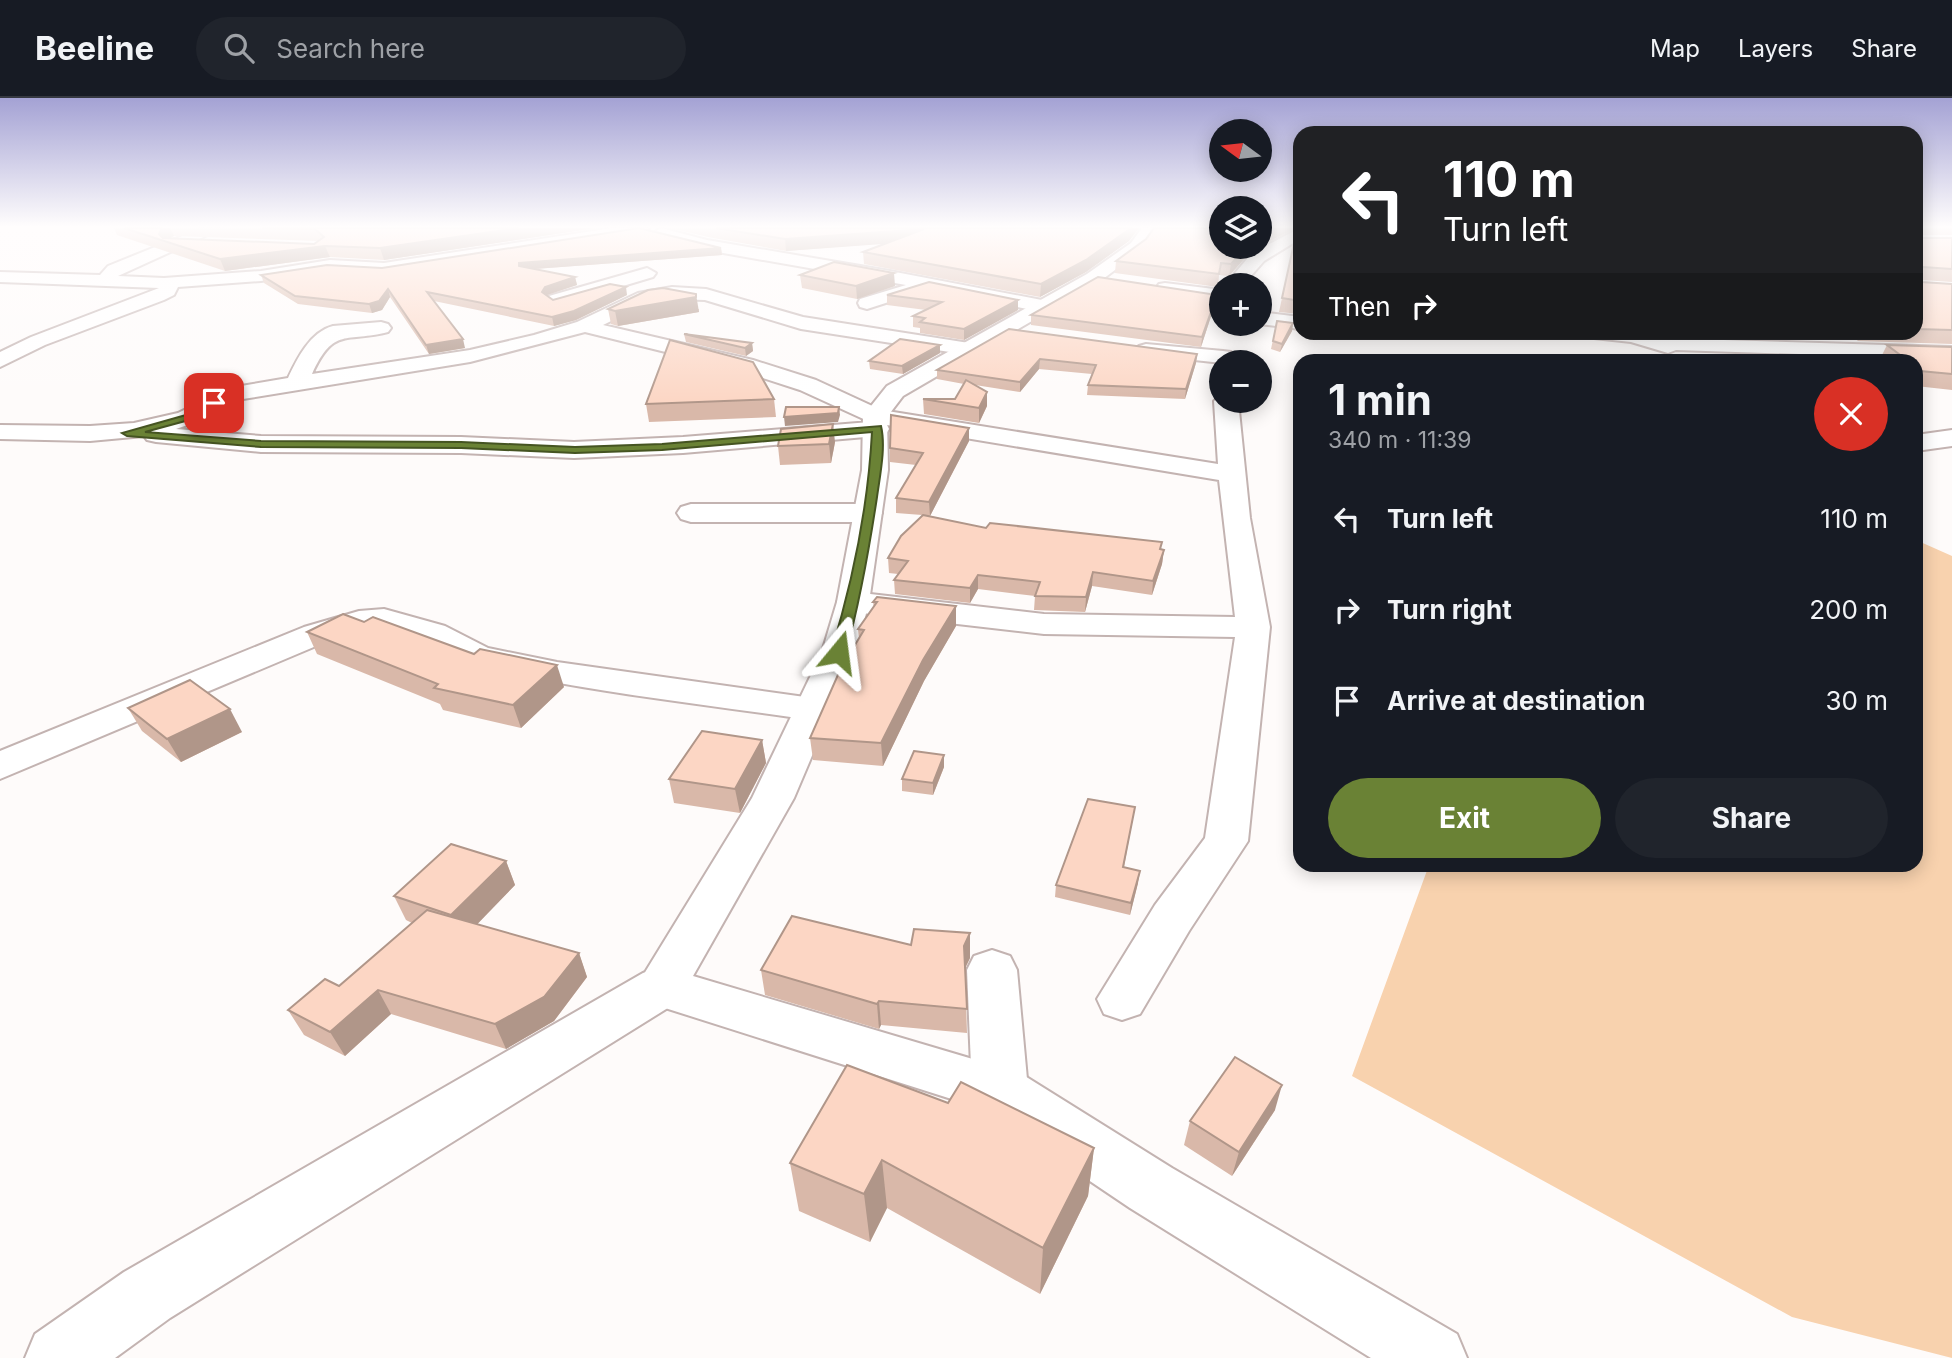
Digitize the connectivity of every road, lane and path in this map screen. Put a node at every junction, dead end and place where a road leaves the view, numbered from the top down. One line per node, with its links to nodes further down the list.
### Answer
1 (169, 287): 23 (street)
2 (599, 287): 10 (street)
3 (629, 287): 8 (street)
4 (916, 287): 11 (street)
5 (935, 287): 16 (street)
6 (1093, 287): 16 (street)
7 (1157, 287): 9 (street)
8 (658, 294): 14 (street); 16 (street)
9 (1209, 294)
10 (556, 299)
11 (867, 303)
12 (1272, 320): 13 (street)
13 (1293, 322)
14 (584, 326): 24 (street); 26 (street)
15 (381, 328): 24 (street)
16 (1012, 329): 26 (street)
17 (1651, 340): 22 (street)
18 (1664, 340): 21 (street)
19 (1122, 347): 20 (street)
20 (1209, 351)
21 (1952, 353)
22 (1676, 354)
23 (0, 361)
24 (297, 382): 28 (street)
25 (1227, 413): 31 (street)
26 (876, 422): 28 (street); 31 (street); 33 (street)
27 (0, 432): 28 (street)
28 (127, 433)
29 (1952, 438): 30 (street)
30 (1923, 442)
31 (1233, 474): 35 (street)
32 (691, 513): 33 (street)
33 (868, 513): 34 (street)
34 (853, 601): 35 (street); 36 (street)
35 (1253, 627): 40 (street)
36 (811, 709): 37 (street); 39 (street)
37 (0, 766)
38 (992, 970): 41 (street)
39 (661, 987): 41 (street); 42 (street)
40 (1122, 999)
41 (1000, 1090): 43 (street)
42 (60, 1358)
43 (1433, 1358)

